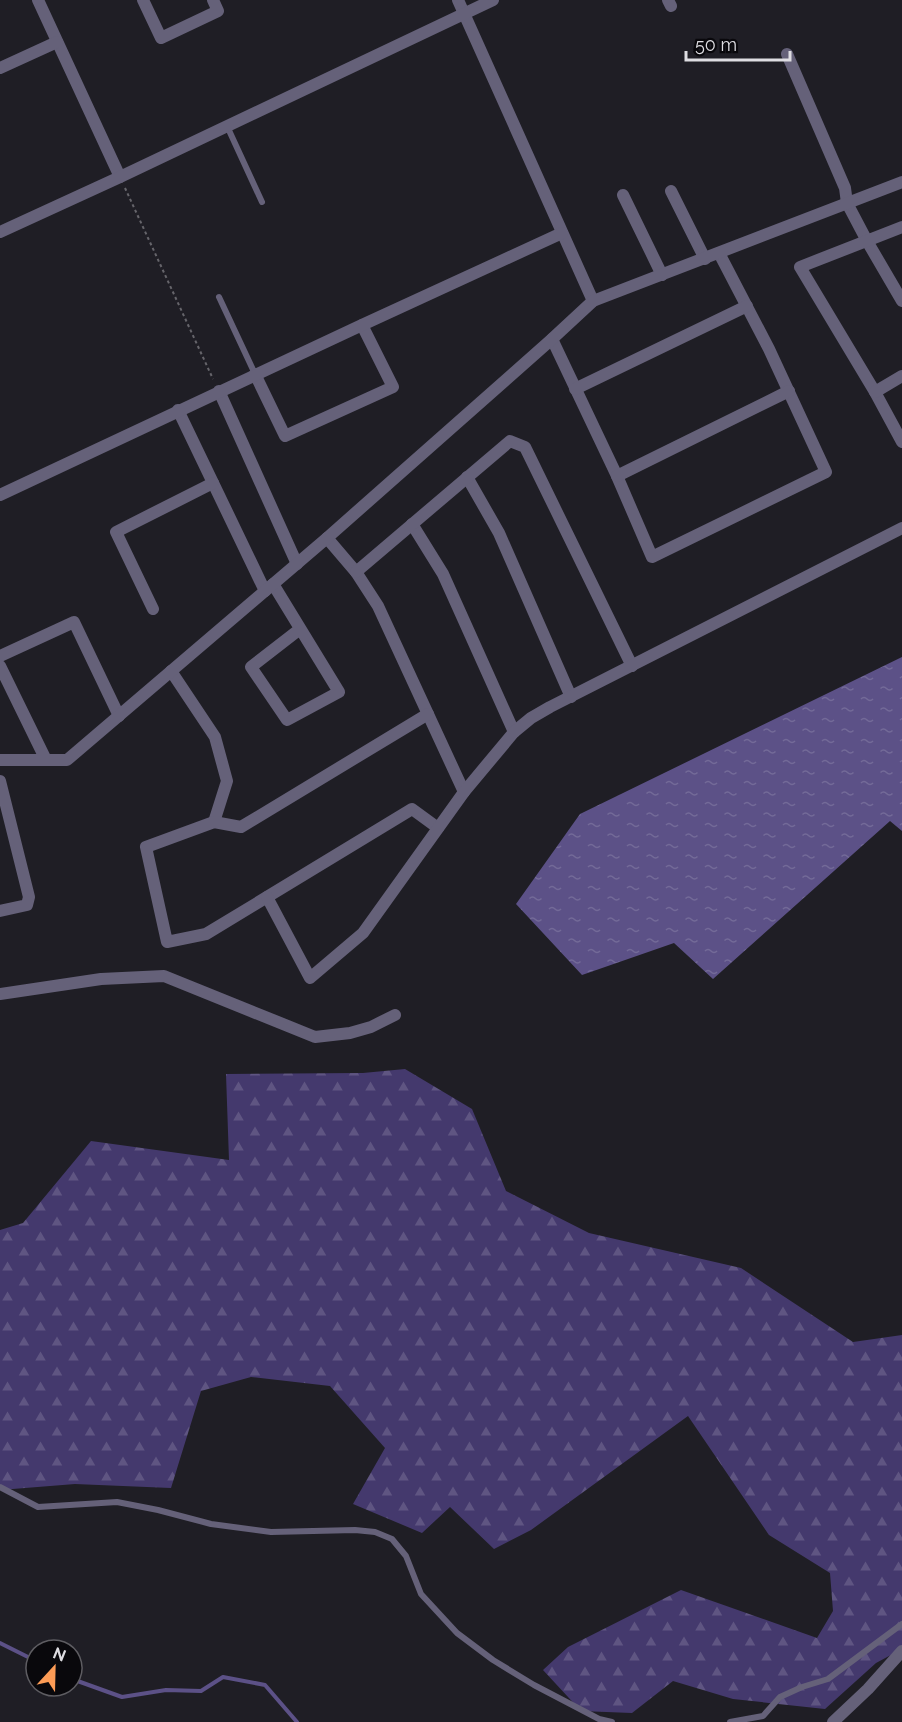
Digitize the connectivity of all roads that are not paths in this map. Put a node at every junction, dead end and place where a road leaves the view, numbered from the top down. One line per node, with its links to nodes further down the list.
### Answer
1 (38, 0): 7 (street)
2 (143, 0): 3 (street)
3 (213, 0)
4 (458, 0): 6 (street)
5 (493, 0): 6 (street)
6 (465, 14): 10 (street); 19 (street)
7 (57, 42): 9 (street); 11 (street)
8 (787, 54): 16 (street)
9 (0, 68)
10 (227, 126): 11 (street); 15 (lane)
11 (120, 177): 18 (street)
12 (902, 182): 16 (street)
13 (671, 191): 22 (street)
14 (623, 195): 23 (street)
15 (262, 202)
16 (847, 203): 20 (street); 21 (street)
17 (902, 227): 20 (street)
18 (0, 232)
19 (562, 234): 25 (street); 28 (street)
20 (867, 241): 26 (street); 35 (street)
21 (719, 254): 22 (street); 27 (street)
22 (705, 259): 23 (street)
23 (662, 275): 25 (street)
24 (219, 297): 30 (lane)
25 (593, 301): 29 (street)
26 (902, 301)
27 (747, 306): 32 (street); 34 (street)
28 (362, 325): 30 (street); 30 (street)
29 (552, 339): 32 (street); 44 (street)
30 (255, 374): 33 (street)
31 (902, 376): 35 (street)
32 (575, 389): 38 (street)
33 (219, 391): 36 (street); 45 (street)
34 (789, 391): 38 (street); 38 (street)
35 (875, 392): 37 (street)
36 (178, 411): 40 (street); 41 (street)
37 (902, 442)
38 (617, 476)
39 (467, 477): 42 (street); 52 (street); 54 (street)
40 (213, 483): 47 (street); 48 (street)
41 (0, 495)
42 (412, 524): 46 (street); 57 (street)
43 (902, 528): 52 (street)
44 (327, 538): 45 (street); 46 (street)
45 (297, 564): 47 (street)
46 (356, 572): 55 (street)
47 (269, 588): 49 (street); 53 (street)
48 (153, 609)
49 (300, 629): 49 (street)
50 (0, 657): 56 (street)
51 (0, 666): 59 (street)
52 (632, 666): 54 (street)
53 (171, 671): 56 (street); 63 (street)
54 (572, 697): 57 (street)
55 (428, 714): 61 (street); 63 (street)
56 (119, 716): 59 (street)
57 (514, 732): 61 (street)
58 (0, 760): 59 (street)
59 (46, 760)
60 (0, 782): 62 (street)
61 (465, 792): 64 (street)
62 (4, 817): 66 (street)
63 (214, 822): 65 (street)
64 (438, 828): 65 (street); 65 (street)
65 (267, 897)
66 (0, 911)
67 (0, 994): 68 (street)
68 (395, 1015)
69 (0, 1487): 72 (lane)
70 (902, 1624): 73 (lane)
71 (902, 1651): 74 (street)
72 (612, 1722)
73 (730, 1722)
74 (833, 1722)

